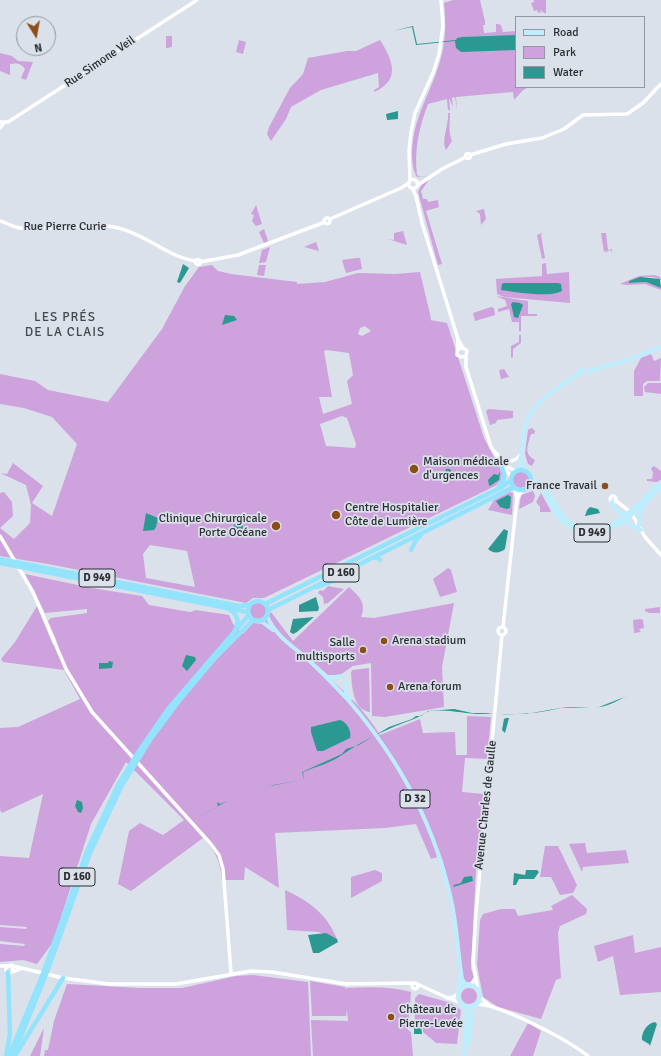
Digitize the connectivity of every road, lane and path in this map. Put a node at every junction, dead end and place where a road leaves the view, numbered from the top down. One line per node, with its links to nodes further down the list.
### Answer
1 (197, 0): 4 (street, Rue Simone Veil)
2 (441, 0): 6 (street)
3 (661, 84): 8 (street)
4 (2, 122): 5 (street)
5 (0, 128)
6 (411, 170): 7 (street); 9 (street)
7 (416, 180): 8 (street); 9 (street); 10 (street)
8 (425, 180): 10 (street)
9 (410, 182): 11 (street); 12 (street)
10 (418, 186): 12 (street); 13 (street)
11 (401, 188): 12 (street); 14 (street, Rue Pierre Curie)
12 (411, 188): 13 (street)
13 (416, 196): 15 (street)
14 (0, 221)
15 (458, 339): 17 (street); 18 (street)
16 (661, 346): 23 (main road)
17 (463, 348): 18 (street); 19 (street)
18 (458, 349): 20 (street)
19 (466, 356): 20 (street); 21 (street)
20 (461, 357): 21 (street)
21 (466, 367): 22 (street)
22 (491, 447): 23 (street); 25 (street)
23 (522, 453): 24 (main road)
24 (521, 460): 26 (main road); 27 (main road)
25 (500, 461): 26 (street); 29 (street); 35 (highway)
26 (516, 471): 27 (highway); 29 (highway)
27 (525, 471): 28 (highway)
28 (531, 478): 31 (highway); 43 (main road, D 949)
29 (511, 479): 32 (highway); 35 (highway, D 160)
30 (661, 482): 39 (main road, D 949)
31 (528, 486): 34 (highway); 43 (main road, D 949)
32 (514, 487): 34 (highway); 36 (street); 42 (highway, D 160)
33 (661, 487): 37 (main road, D 949)
34 (523, 489): 36 (street)
35 (495, 490): 55 (highway, D 160)
36 (517, 499): 77 (street, Avenue Charles de Gaulle)
37 (648, 499): 43 (main road, D 949); 44 (main road)
38 (614, 501): 39 (street); 40 (main road)
39 (627, 512): 40 (main road); 43 (main road, D 949)
40 (620, 513): 43 (main road)
41 (633, 516): 44 (street)
42 (448, 520): 47 (highway); 51 (highway, D 160)
43 (621, 521): 45 (main road)
44 (639, 526): 45 (street)
45 (641, 530): 48 (street)
46 (0, 536): 76 (street)
47 (411, 550)
48 (661, 555)
49 (0, 559): 57 (highway, D 949)
50 (380, 560): 51 (highway)
51 (364, 561): 54 (highway, D 160)
52 (0, 563): 56 (highway, D 949)
53 (345, 580): 54 (highway)
54 (288, 599): 58 (highway, D 160)
55 (265, 604): 57 (highway); 58 (highway)
56 (225, 606): 59 (highway, D 949); 64 (highway)
57 (249, 606): 59 (highway)
58 (268, 610): 60 (highway)
59 (248, 614): 61 (highway); 64 (highway, D 160)
60 (267, 616): 62 (highway); 63 (main road, D 32)
61 (253, 620): 62 (highway); 90 (highway, D 160)
62 (261, 621): 63 (main road, D 32)
63 (279, 635): 66 (main road, D 32)
64 (225, 643): 89 (highway, D 160)
65 (342, 676): 66 (main road)
66 (327, 678): 68 (main road, D 32)
67 (346, 682): 68 (main road)
68 (360, 714): 73 (main road, D 32)
69 (7, 966): 70 (street); 71 (street); 74 (street)
70 (13, 966): 72 (street); 75 (street)
71 (0, 967): 74 (street)
72 (20, 969): 75 (street); 78 (street)
73 (460, 969): 79 (main road, D 32); 81 (main road, D 32)
74 (7, 971): 75 (street); 88 (highway)
75 (13, 971)
76 (231, 973): 78 (street); 83 (street)
77 (476, 976): 79 (street); 80 (street, Avenue Charles de Gaulle)
78 (63, 978): 90 (highway)
79 (469, 985): 80 (main road); 81 (main road)
80 (478, 990): 82 (main road)
81 (459, 992): 83 (street); 84 (main road)
82 (480, 997): 85 (main road); 87 (street)
83 (446, 998): 84 (street)
84 (460, 1002): 86 (main road)
85 (475, 1005): 86 (main road); 87 (street); 91 (main road)
86 (464, 1006): 91 (main road)
87 (492, 1007): 92 (street)
88 (6, 1056)
89 (9, 1056)
90 (14, 1056)
91 (465, 1056)
92 (588, 1056)

